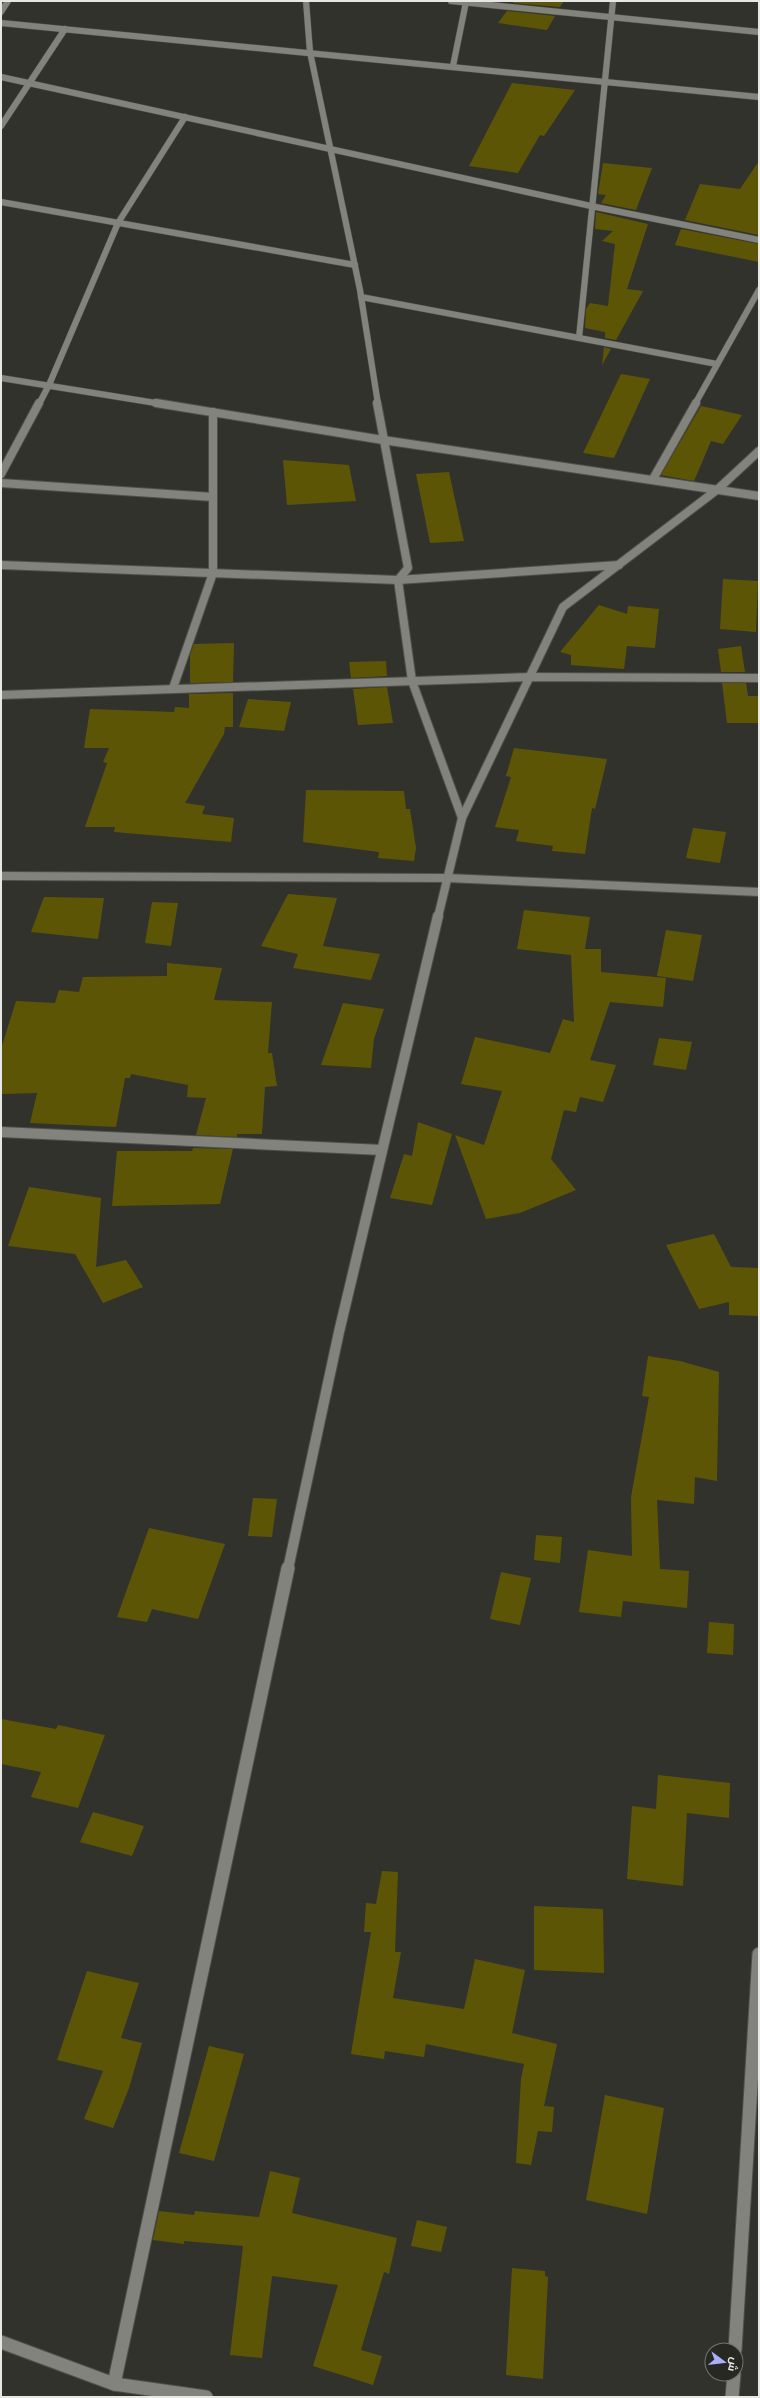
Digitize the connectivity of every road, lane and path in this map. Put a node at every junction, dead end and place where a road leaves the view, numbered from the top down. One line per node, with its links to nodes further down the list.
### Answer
1 (8, 1): 6 (street)
2 (306, 1): 11 (street)
3 (451, 1): 5 (street)
4 (614, 1): 7 (street)
5 (466, 2): 7 (street); 12 (street)
6 (1, 12)
7 (612, 18): 10 (street); 14 (street)
8 (1, 23): 9 (street)
9 (64, 29): 11 (street); 15 (street)
10 (759, 32)
11 (310, 52): 12 (street); 19 (street)
12 (453, 66): 14 (street)
13 (1, 77): 15 (street)
14 (606, 81): 16 (street); 21 (street)
15 (29, 83): 17 (street); 18 (street)
16 (759, 97)
17 (186, 117): 19 (street); 22 (street)
18 (1, 126)
19 (332, 149): 21 (street); 24 (street)
20 (1, 202): 22 (street)
21 (591, 206): 23 (street); 27 (street)
22 (118, 223): 24 (street); 30 (street)
23 (759, 240)
24 (355, 265): 26 (street)
25 (759, 290): 28 (street)
26 (361, 297): 27 (street); 32 (street)
27 (579, 338): 28 (street)
28 (718, 364): 35 (street)
29 (1, 378): 30 (street)
30 (49, 385): 31 (street); 34 (street)
31 (213, 412): 32 (street); 39 (street)
32 (383, 440): 35 (street); 43 (street)
33 (759, 450): 37 (street)
34 (1, 474)
35 (653, 479): 37 (street)
36 (1, 483): 39 (street)
37 (718, 488): 38 (street); 41 (street)
38 (759, 496)
39 (213, 497): 42 (street)
40 (1, 565): 42 (street)
41 (619, 565): 43 (street); 44 (street)
42 (213, 573): 43 (street); 47 (street)
43 (398, 580): 46 (street)
44 (530, 677): 45 (street); 46 (street); 49 (street)
45 (759, 678)
46 (412, 681): 47 (street); 49 (street)
47 (173, 688): 48 (street)
48 (1, 695)
49 (462, 818): 51 (street)
50 (1, 876): 51 (street)
51 (447, 878): 52 (street); 54 (street)
52 (759, 892)
53 (1, 1132): 54 (street)
54 (382, 1150): 59 (street)
55 (759, 1954): 57 (street)
56 (1, 2342): 59 (street)
57 (735, 2342)
58 (733, 2382): 61 (street)
59 (114, 2384): 60 (street)
60 (206, 2397)
61 (732, 2397)

